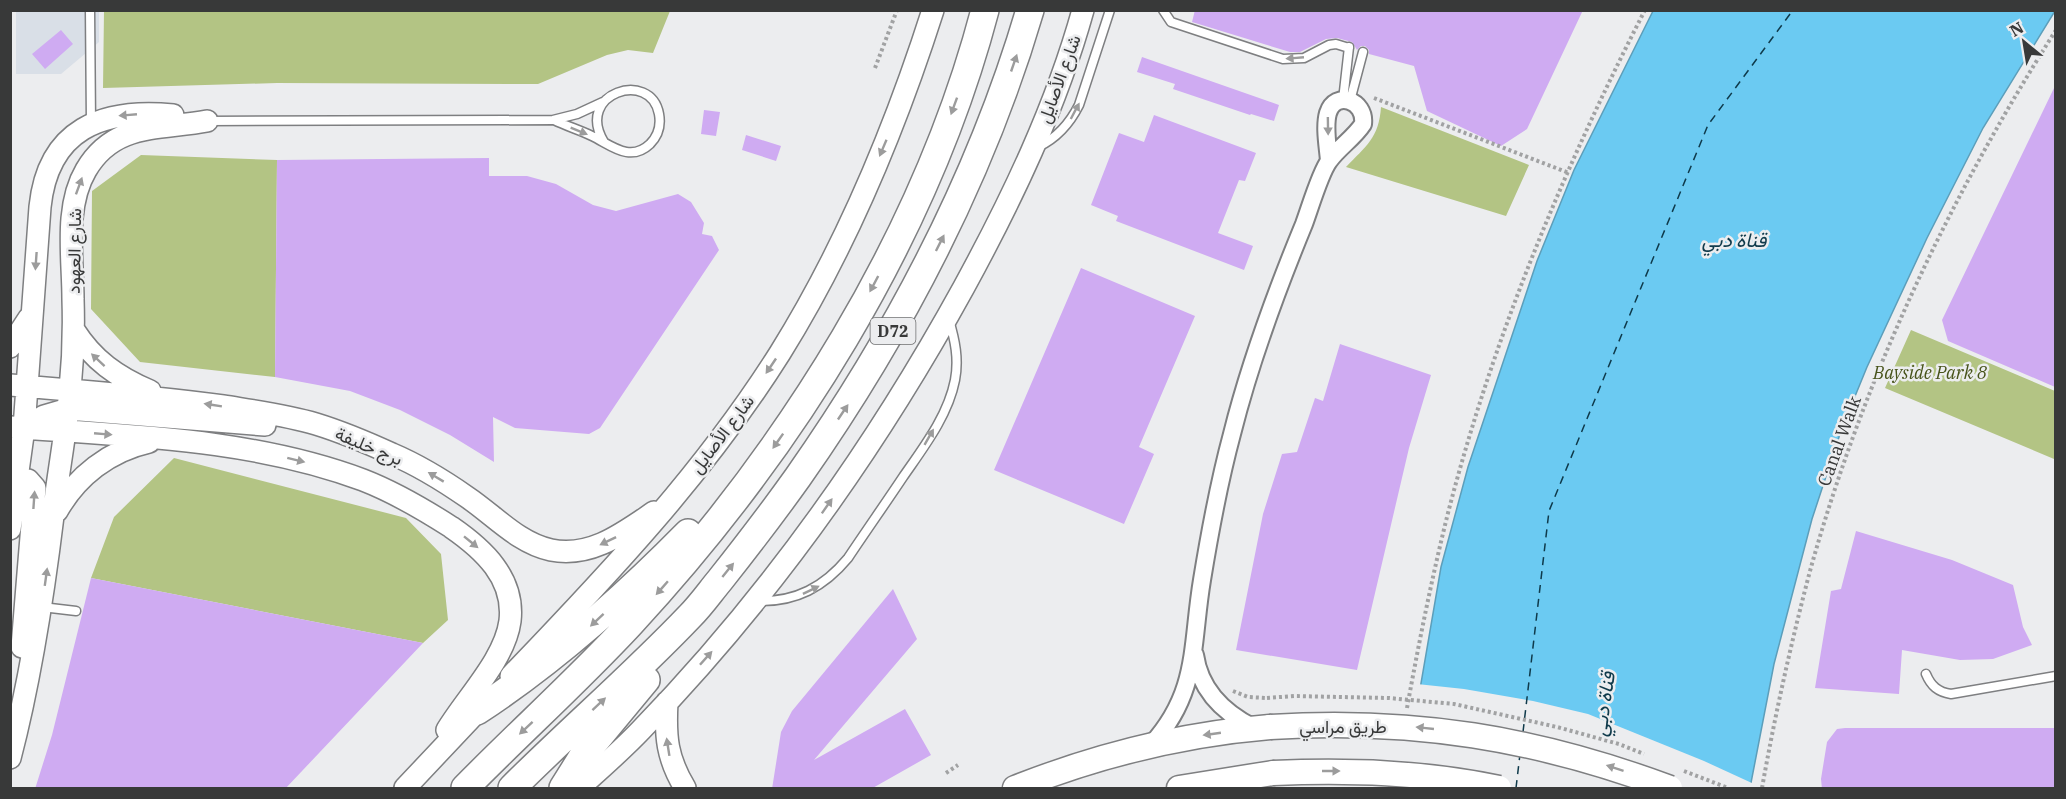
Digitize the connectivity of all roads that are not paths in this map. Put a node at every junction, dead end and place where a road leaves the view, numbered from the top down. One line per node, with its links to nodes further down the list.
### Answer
1 (90, 10): 13 (lane)
2 (933, 10): 30 (street, شارع الأصايل, one-way to 30)
3 (985, 10): 28 (main road, D72, one-way to 28)
4 (1030, 10): 36 (main road, D72, one-way to 4)
5 (1083, 10): 15 (street, شارع الأصايل)
6 (1110, 10): 15 (lane, one-way to 6)
7 (1163, 10): 9 (lane, one-way to 7)
8 (1363, 52): 9 (lane)
9 (1346, 101): 16 (street, one-way to 16); 16 (street)
10 (603, 102): 11 (lane); 14 (lane); 14 (lane)
11 (554, 120): 12 (lane); 14 (lane, one-way to 14)
12 (207, 121): 13 (street, شارع العهود, one-way to 13); 19 (street, شارع العهود, one-way to 12)
13 (91, 124): 17 (street, شارع العهود, one-way to 17)
14 (604, 142)
15 (1032, 150): 18 (street, شارع الأصايل)
16 (1329, 161): 37 (street)
17 (32, 312): 20 (street); 21 (street, شارع العهود)
18 (948, 316): 33 (street, شارع الأصايل, one-way to 18); 33 (lane, one-way to 18)
19 (74, 330): 22 (street, one-way to 19); 23 (street, شارع العهود)
20 (10, 346)
21 (19, 385): 23 (street, برج خليفة); 25 (street, شارع العهود)
22 (168, 398): 23 (street, برج خليفة); 24 (street, برج خليفة, one-way to 22)
23 (69, 400): 24 (street); 25 (street); 26 (street, شارع العهود)
24 (316, 424): 30 (street, برج خليفة, one-way to 24)
25 (17, 428): 26 (street); 29 (street, شارع العهود)
26 (65, 430): 27 (street, one-way to 27); 31 (street, شارع العهود)
27 (164, 439): 31 (street); 46 (street, one-way to 46)
28 (749, 482): 42 (main road, one-way to 42); 48 (main road, D72, one-way to 48)
29 (15, 486): 32 (street, شارع العهود); 41 (street, one-way to 29)
30 (674, 497): 42 (street, شارع الأصايل)
31 (53, 517): 34 (street, شارع العهود, one-way to 31)
32 (11, 522)
33 (754, 601): 40 (street, شارع الأصايل, one-way to 33)
34 (41, 607): 35 (lane); 41 (street, شارع العهود)
35 (76, 611)
36 (691, 615): 49 (main road, D72, one-way to 36); 50 (main road)
37 (1193, 648): 43 (street); 44 (street)
38 (1926, 674): 39 (lane)
39 (2055, 676)
40 (667, 702): 51 (street, شارع الأصايل); 52 (street, one-way to 40)
41 (24, 705): 45 (street, شارع العهود)
42 (477, 711): 46 (street, شارع الأصايل)
43 (1262, 727): 44 (main road, طريق مراسي, one-way to 44); 56 (main road, طريق مراسي, one-way to 43, bridge)
44 (1150, 746): 53 (main road, طريق مراسي)
45 (10, 758)
46 (427, 764): 47 (street, شارع الأصايل)
47 (405, 789)
48 (465, 789)
49 (512, 789)
50 (563, 789)
51 (579, 789)
52 (685, 789)
53 (1015, 789)
54 (1179, 789): 55 (main road, one-way to 55, bridge)
55 (1498, 789)
56 (1670, 789)

